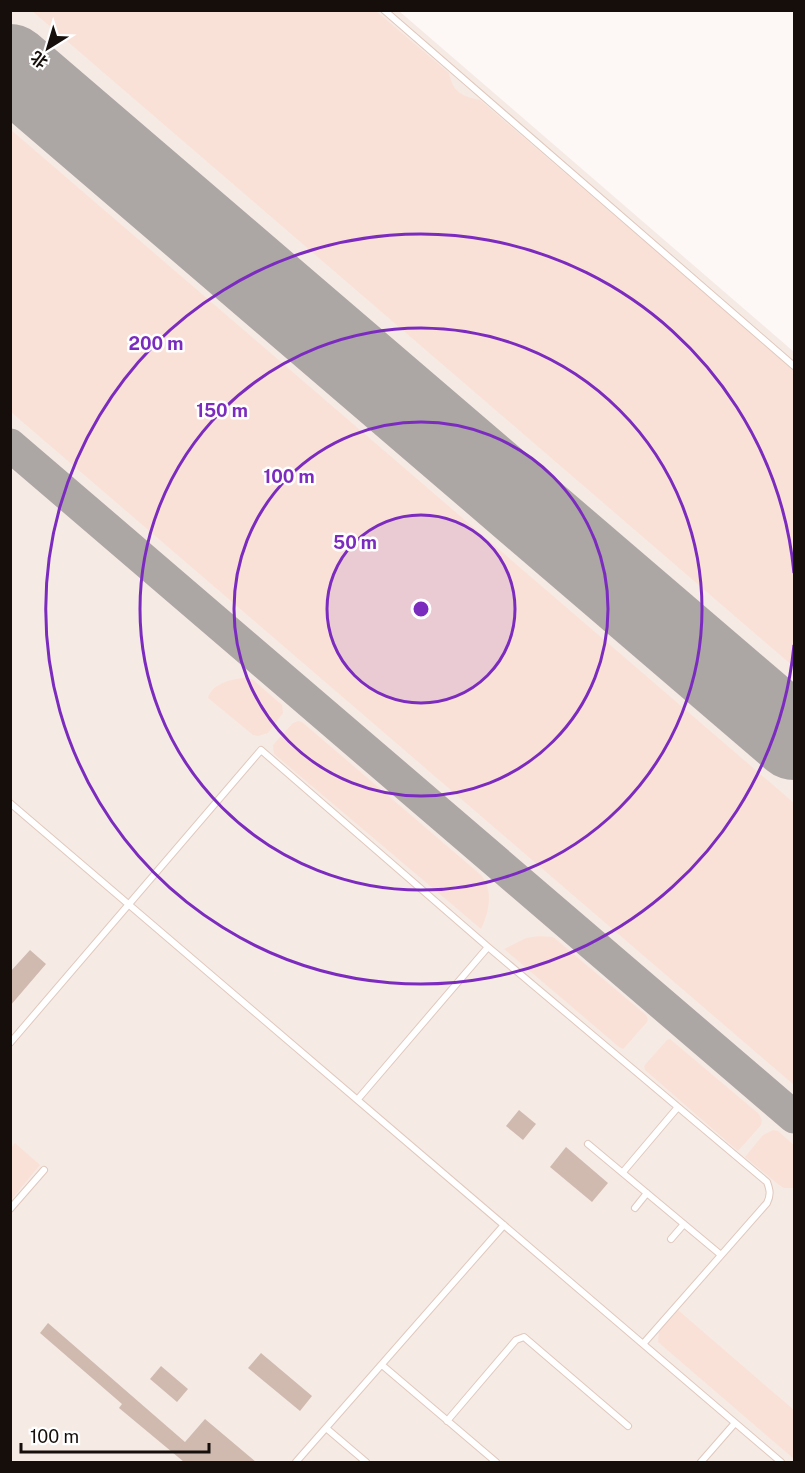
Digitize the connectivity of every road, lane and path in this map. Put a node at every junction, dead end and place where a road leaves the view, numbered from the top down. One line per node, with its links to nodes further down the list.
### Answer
1 (384, 10): 2 (lane)
2 (795, 366)
3 (10, 803): 4 (lane)
4 (129, 904): 5 (lane); 6 (lane); 7 (lane)
5 (488, 947): 7 (lane); 8 (lane)
6 (10, 1043)
7 (358, 1099): 16 (lane)
8 (678, 1107): 11 (lane); 18 (lane)
9 (588, 1143): 11 (lane)
10 (44, 1170): 14 (lane)
11 (623, 1172): 12 (lane)
12 (647, 1193): 13 (lane); 15 (lane)
13 (635, 1208)
14 (10, 1209)
15 (684, 1224): 17 (lane); 18 (lane)
16 (504, 1225): 19 (lane); 20 (lane)
17 (671, 1239)
18 (721, 1255): 19 (lane)
19 (643, 1344): 22 (lane)
20 (382, 1365): 21 (lane); 24 (lane)
21 (447, 1421): 23 (lane); 27 (lane)
22 (735, 1423): 28 (lane); 29 (lane)
23 (628, 1426)
24 (326, 1428): 25 (lane); 26 (lane)
25 (296, 1462)
26 (366, 1462)
27 (496, 1462)
28 (701, 1462)
29 (782, 1462)

